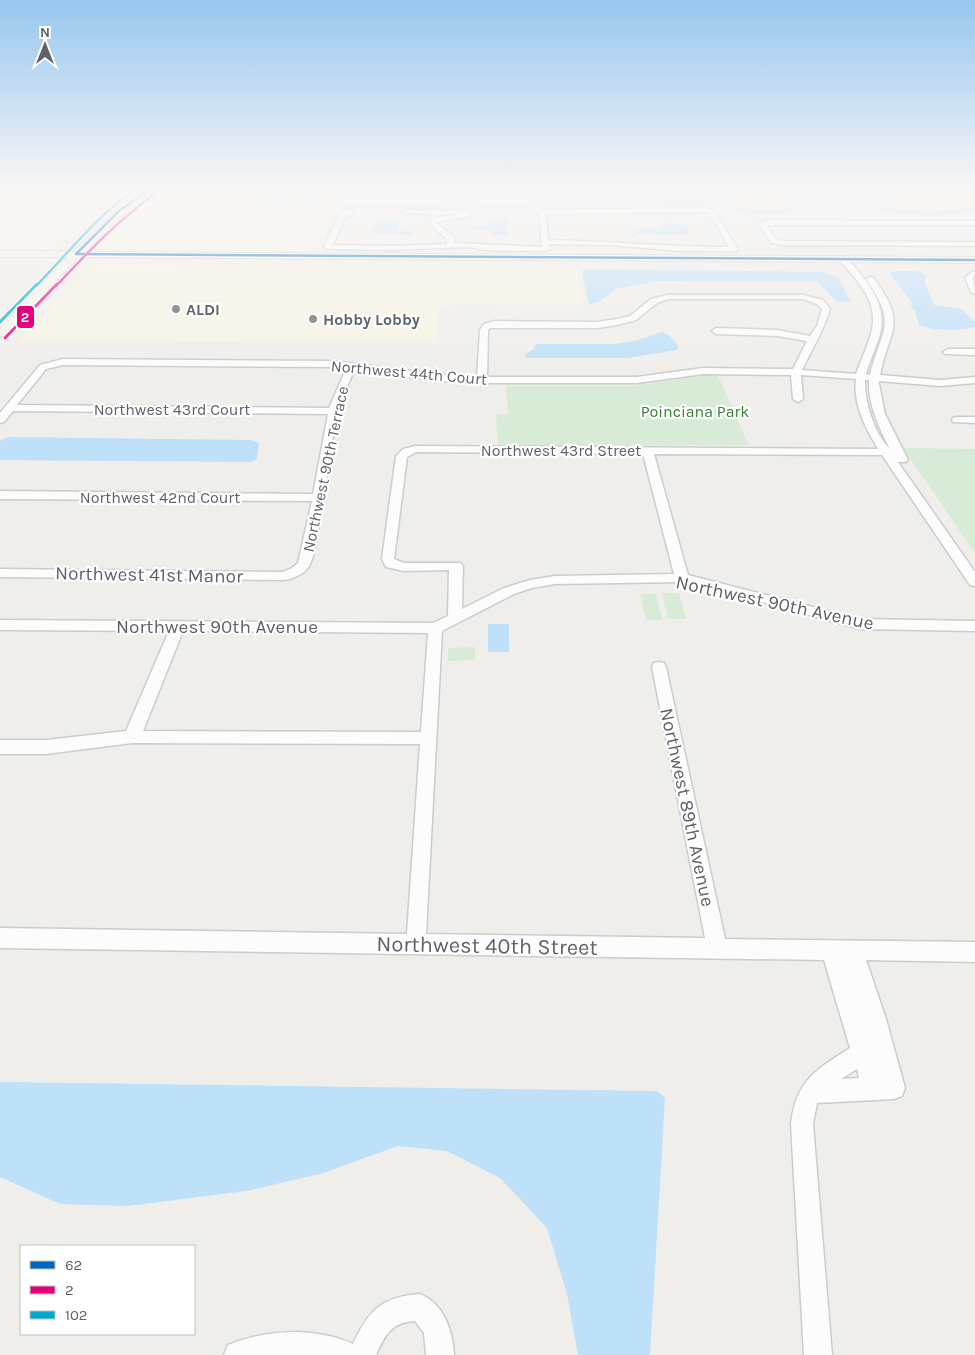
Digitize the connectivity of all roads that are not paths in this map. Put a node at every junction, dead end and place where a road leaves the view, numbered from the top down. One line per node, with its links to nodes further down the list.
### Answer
1 (72, 251): 11 (main road)
2 (73, 251): 11 (main road)
3 (439, 251): 7 (street)
4 (457, 251): 7 (street)
5 (623, 251): 8 (street)
6 (661, 251): 10 (street)
7 (450, 252): 8 (main road); 11 (main road)
8 (626, 253): 10 (main road); 10 (street)
9 (0, 254): 11 (main road)
10 (640, 254): 14 (main road)
11 (68, 256): 12 (main road); 18 (main road); 20 (main road)
12 (0, 258)
13 (975, 260): 14 (main road)
14 (850, 261): 15 (main road); 26 (street); 27 (street)
15 (975, 264)
16 (975, 274): 17 (street)
17 (975, 292)
18 (0, 320)
19 (716, 332): 21 (street)
20 (0, 333)
21 (812, 339): 25 (street); 28 (street)
22 (948, 352): 23 (street)
23 (975, 352)
24 (352, 365): 28 (street, Northwest 44th Court); 30 (street, Northwest 44th Court); 31 (street, Northwest 90th Terrace)
25 (796, 372): 26 (street, Northwest 44th Court); 28 (street, Northwest 44th Court); 29 (street)
26 (860, 372): 27 (street, Northwest 44th Court); 36 (street)
27 (875, 373): 27 (street, Northwest 44th Court); 37 (street)
28 (482, 380)
29 (798, 399)
30 (10, 408): 31 (street, Northwest 43rd Court); 32 (street)
31 (334, 410): 39 (street, Northwest 90th Terrace)
32 (0, 420)
33 (957, 420): 34 (street)
34 (975, 420)
35 (648, 450): 36 (street, Northwest 43rd Street); 43 (street); 45 (street, Northwest 43rd Street)
36 (886, 452): 37 (street, Northwest 43rd Street); 40 (street)
37 (898, 452): 40 (street)
38 (0, 495): 39 (street, Northwest 42nd Court)
39 (319, 498): 41 (street, Northwest 90th Terrace)
40 (950, 544): 44 (street)
41 (297, 572): 42 (street, Northwest 41st Manor)
42 (0, 573)
43 (682, 578): 45 (street, Northwest 90th Avenue); 48 (street, Northwest 90th Avenue)
44 (975, 582)
45 (455, 618): 49 (street, Northwest 90th Avenue)
46 (0, 625): 47 (street, Northwest 90th Avenue)
47 (178, 626): 49 (street, Northwest 90th Avenue); 51 (street)
48 (975, 626)
49 (435, 628): 52 (street)
50 (659, 667): 56 (street, Northwest 89th Avenue)
51 (132, 737): 52 (street); 53 (street)
52 (428, 738): 55 (street)
53 (0, 747)
54 (0, 938): 55 (street, Northwest 40th Street)
55 (416, 944): 56 (street, Northwest 40th Street)
56 (717, 948): 57 (street, Northwest 40th Street)
57 (842, 949): 58 (street, Northwest 40th Street); 59 (street); 60 (street)
58 (975, 952)
59 (862, 1053): 60 (street); 61 (street)
60 (874, 1090): 61 (street)
61 (811, 1092): 66 (street)
62 (340, 1352): 63 (street)
63 (238, 1355)
64 (362, 1355): 65 (street)
65 (440, 1355)
66 (818, 1355)

